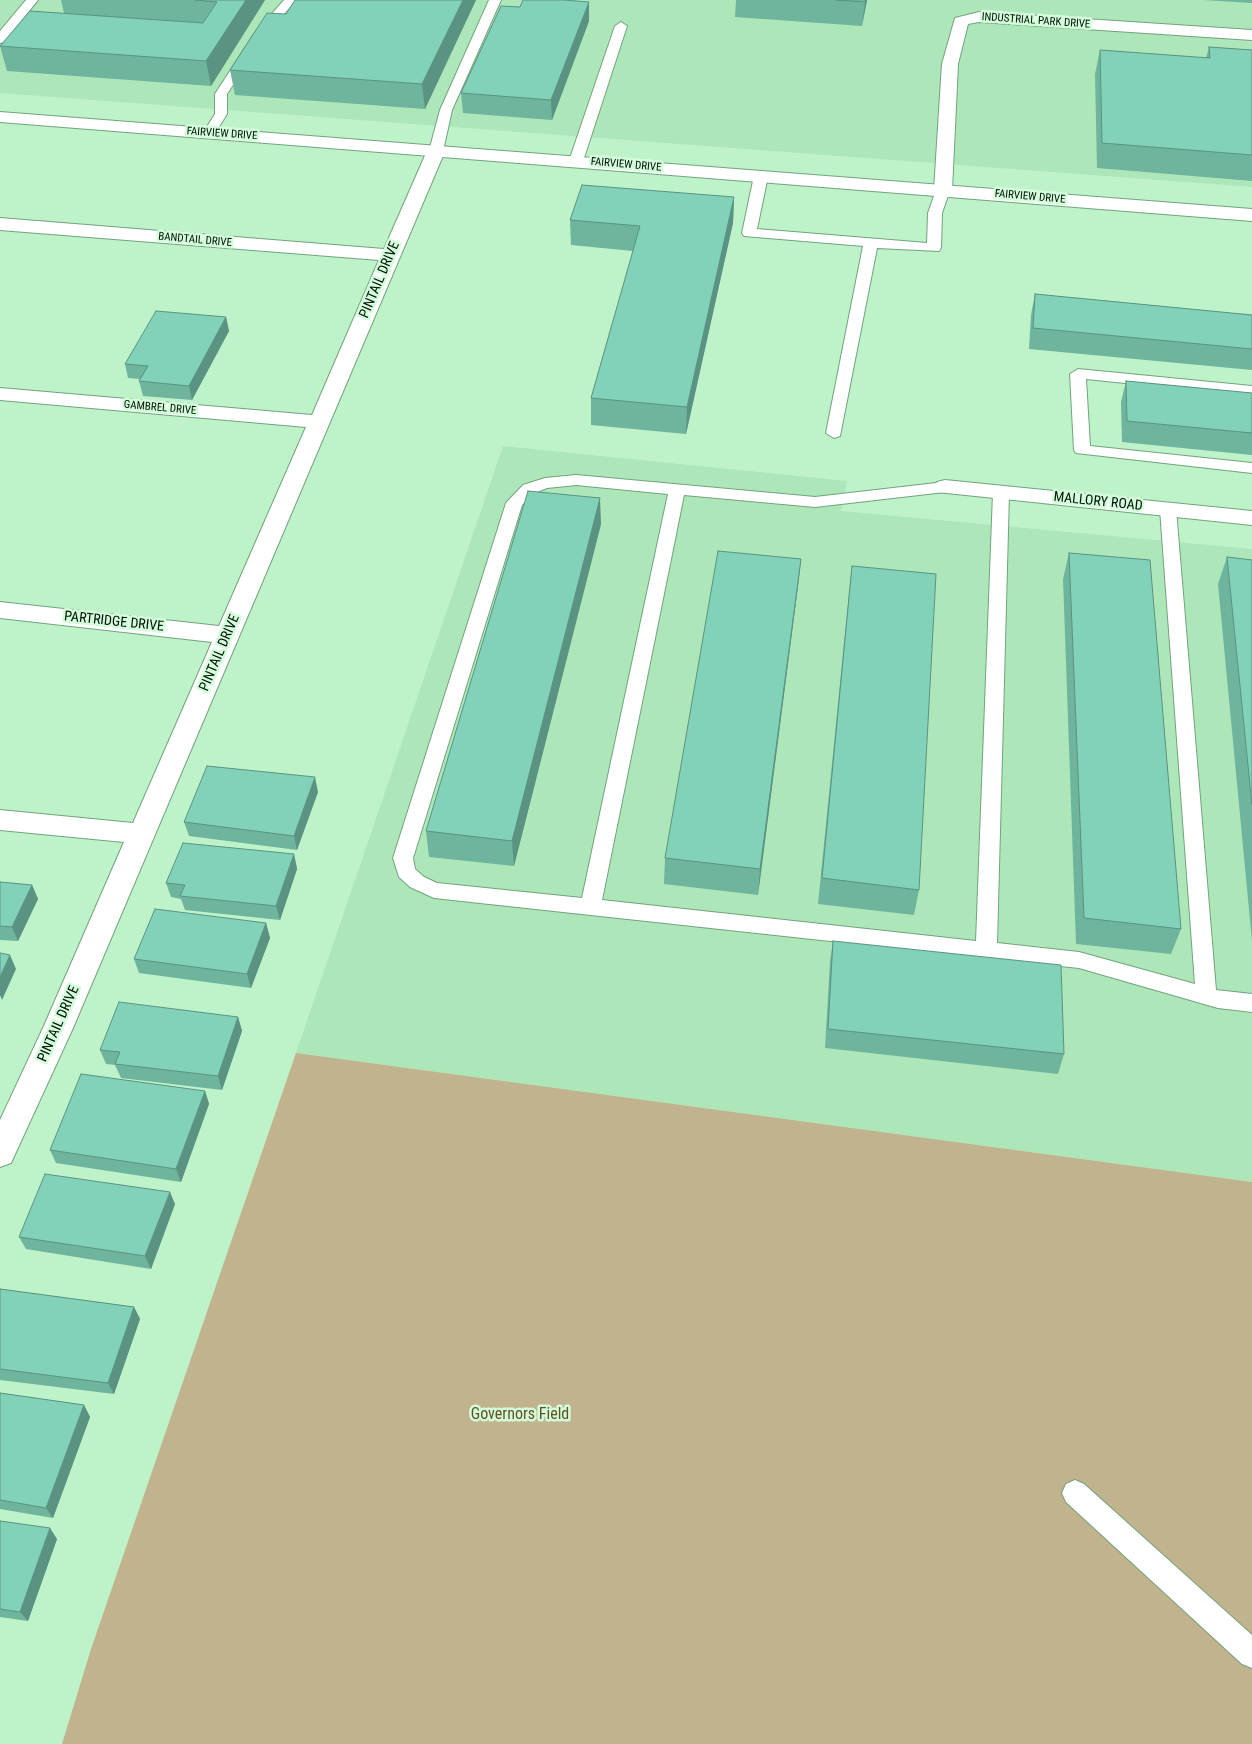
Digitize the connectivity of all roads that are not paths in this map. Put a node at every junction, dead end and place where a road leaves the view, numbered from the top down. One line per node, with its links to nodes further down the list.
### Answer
1 (32, 0): 6 (lane)
2 (290, 0): 8 (lane)
3 (495, 0): 9 (lane)
4 (621, 26): 10 (lane)
5 (1252, 35): 12 (street, INDUSTRIAL PARK DRIVE)
6 (0, 39)
7 (0, 117): 8 (street, FAIRVIEW DRIVE)
8 (209, 133): 9 (street, FAIRVIEW DRIVE)
9 (436, 150): 10 (street, FAIRVIEW DRIVE); 16 (street, PINTAIL DRIVE)
10 (576, 161): 11 (street, FAIRVIEW DRIVE)
11 (761, 176): 12 (street, FAIRVIEW DRIVE); 15 (lane)
12 (943, 190): 13 (street, FAIRVIEW DRIVE); 15 (lane)
13 (1252, 215)
14 (0, 224): 16 (street, BANDTAIL DRIVE)
15 (872, 243): 20 (lane)
16 (391, 255): 19 (street, PINTAIL DRIVE)
17 (1252, 391): 21 (lane)
18 (0, 394): 19 (street, GAMBREL DRIVE)
19 (319, 422): 28 (street, PINTAIL DRIVE)
20 (834, 433)
21 (1252, 468)
22 (945, 487): 23 (lane); 24 (street, MALLORY ROAD)
23 (677, 490): 31 (lane); 31 (lane)
24 (1001, 493): 25 (street, MALLORY ROAD); 32 (lane)
25 (1168, 509): 26 (street, MALLORY ROAD); 33 (lane)
26 (1252, 518)
27 (0, 610): 28 (street, PARTRIDGE DRIVE)
28 (228, 635): 30 (street, PINTAIL DRIVE)
29 (0, 820): 30 (street)
30 (142, 834): 35 (street, PINTAIL DRIVE)
31 (591, 906): 32 (lane)
32 (986, 949): 33 (lane)
33 (1206, 996): 34 (lane)
34 (1252, 1003)
35 (0, 1153)
36 (1075, 1494): 37 (lane)
37 (1252, 1654)

